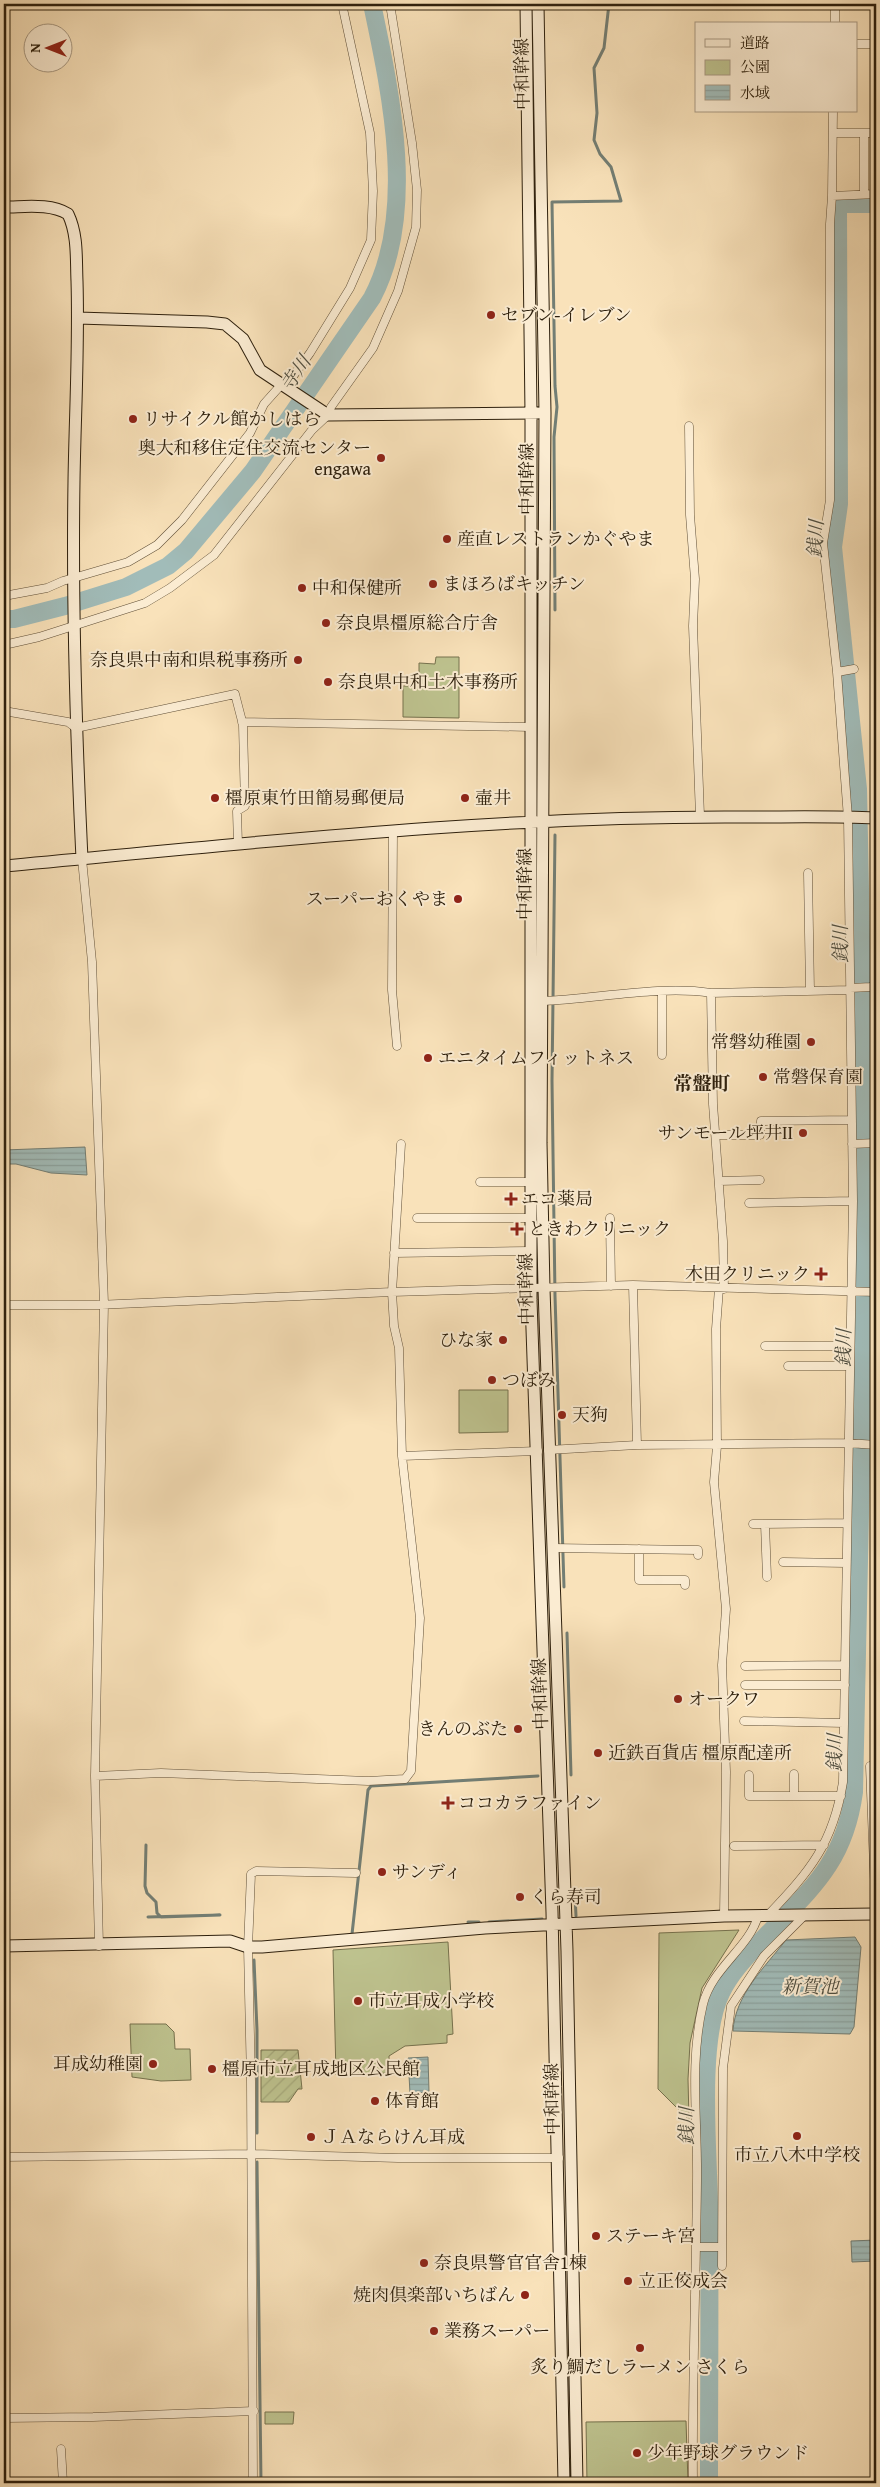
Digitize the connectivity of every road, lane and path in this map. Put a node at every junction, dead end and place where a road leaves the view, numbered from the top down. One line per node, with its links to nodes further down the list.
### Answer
1 (342, 4): 18 (street)
2 (390, 4): 19 (street)
3 (526, 4): 20 (main road, 中和幹線)
4 (538, 4): 21 (main road, 中和幹線)
5 (835, 4): 6 (street)
6 (835, 22)
7 (858, 44): 8 (street)
8 (876, 44)
9 (833, 112): 10 (street)
10 (833, 133): 11 (street); 15 (street)
11 (864, 133): 12 (street); 13 (street)
12 (876, 133)
13 (864, 194): 14 (street); 15 (street)
14 (876, 194)
15 (832, 196): 28 (street)
16 (4, 208): 17 (main road)
17 (78, 318): 18 (main road); 23 (main road)
18 (284, 386): 19 (main road); 23 (street)
19 (324, 413): 20 (main road); 25 (street)
20 (531, 413): 21 (main road); 31 (main road, 中和幹線)
21 (545, 413): 36 (main road, 中和幹線)
22 (689, 426): 33 (street)
23 (73, 581): 24 (street); 25 (main road)
24 (4, 596)
25 (74, 624): 26 (street); 32 (main road)
26 (4, 645)
27 (853, 669): 28 (street)
28 (839, 672): 34 (street)
29 (4, 711): 32 (street)
30 (242, 722): 31 (street); 32 (street); 39 (street)
31 (530, 727): 37 (main road, 中和幹線)
32 (76, 728): 40 (main road)
33 (700, 816): 34 (main road); 36 (main road)
34 (849, 818): 35 (main road); 44 (street)
35 (872, 818)
36 (543, 821): 37 (main road); 48 (main road, 中和幹線)
37 (531, 822): 38 (main road); 59 (main road, 中和幹線)
38 (393, 830): 39 (main road); 49 (street)
39 (238, 845): 40 (main road)
40 (82, 859): 41 (main road); 75 (street)
41 (4, 866)
42 (808, 873): 46 (street)
43 (876, 983): 44 (street)
44 (851, 988): 46 (street); 51 (street)
45 (662, 991): 47 (street); 48 (street); 50 (street)
46 (810, 991): 47 (street)
47 (711, 993): 52 (street)
48 (550, 1001): 69 (main road, 中和幹線)
49 (397, 1046)
50 (662, 1054)
51 (852, 1120): 52 (street); 53 (street)
52 (716, 1135): 57 (street)
53 (855, 1143): 54 (street); 60 (street)
54 (874, 1143)
55 (401, 1144): 66 (street)
56 (760, 1180): 57 (street)
57 (719, 1181): 70 (street)
58 (480, 1182): 59 (street)
59 (531, 1182): 63 (main road, 中和幹線)
60 (853, 1201): 61 (street); 72 (street)
61 (749, 1203)
62 (416, 1218): 63 (street)
63 (531, 1218): 65 (main road, 中和幹線)
64 (610, 1218): 68 (street)
65 (531, 1251): 66 (street); 71 (main road, 中和幹線)
66 (394, 1253): 73 (street)
67 (633, 1285): 68 (street); 70 (street); 83 (street)
68 (611, 1286): 69 (street)
69 (551, 1288): 71 (street); 85 (main road, 中和幹線)
70 (721, 1288): 72 (street); 84 (street)
71 (531, 1289): 73 (street); 85 (main road, 中和幹線)
72 (855, 1291): 74 (street); 78 (street)
73 (392, 1292): 75 (street); 86 (street)
74 (874, 1292)
75 (104, 1304): 76 (street); 106 (street)
76 (4, 1306)
77 (765, 1346): 78 (street)
78 (850, 1346): 80 (street)
79 (788, 1366): 80 (street)
80 (850, 1366): 81 (street)
81 (851, 1443): 82 (street); 84 (street); 87 (street)
82 (872, 1444)
83 (637, 1445): 84 (street); 85 (street)
84 (717, 1446): 115 (street)
85 (551, 1450): 86 (street); 90 (main road, 中和幹線); 117 (main road, 中和幹線)
86 (402, 1456): 106 (street)
87 (847, 1523): 89 (street); 94 (street)
88 (753, 1524): 89 (street)
89 (765, 1524): 95 (street)
90 (560, 1549): 91 (street); 118 (main road, 中和幹線)
91 (639, 1549): 92 (street); 96 (street)
92 (698, 1555)
93 (783, 1562): 94 (street)
94 (846, 1563): 97 (street)
95 (766, 1577)
96 (685, 1585)
97 (845, 1665): 98 (street); 100 (street)
98 (745, 1666)
99 (745, 1685): 100 (street)
100 (845, 1685): 102 (street)
101 (744, 1721): 102 (street)
102 (844, 1723): 108 (street)
103 (876, 1766): 111 (street)
104 (794, 1774): 107 (street)
105 (749, 1775): 107 (street)
106 (95, 1776): 120 (street)
107 (794, 1796): 108 (street)
108 (841, 1796): 109 (street)
109 (824, 1845): 110 (street); 113 (street)
110 (734, 1846)
111 (876, 1860): 116 (street)
112 (356, 1873): 121 (street)
113 (766, 1915): 114 (main road); 115 (main road); 125 (street)
114 (801, 1915): 116 (main road); 126 (street)
115 (724, 1916): 118 (main road)
116 (875, 1916)
117 (552, 1924): 118 (main road); 121 (main road); 124 (main road, 中和幹線)
118 (566, 1924): 134 (main road, 中和幹線)
119 (4, 1946): 120 (main road)
120 (98, 1946): 121 (main road)
121 (248, 1947): 122 (street)
122 (252, 2154): 123 (street); 124 (street); 128 (street)
123 (4, 2157)
124 (559, 2158): 133 (main road, 中和幹線)
125 (698, 2247): 126 (street); 135 (street)
126 (719, 2247): 127 (street)
127 (722, 2266)
128 (254, 2411): 129 (street); 132 (street)
129 (4, 2418)
130 (61, 2449): 131 (street)
131 (63, 2483)
132 (253, 2483)
133 (564, 2483)
134 (577, 2483)
135 (693, 2483)

